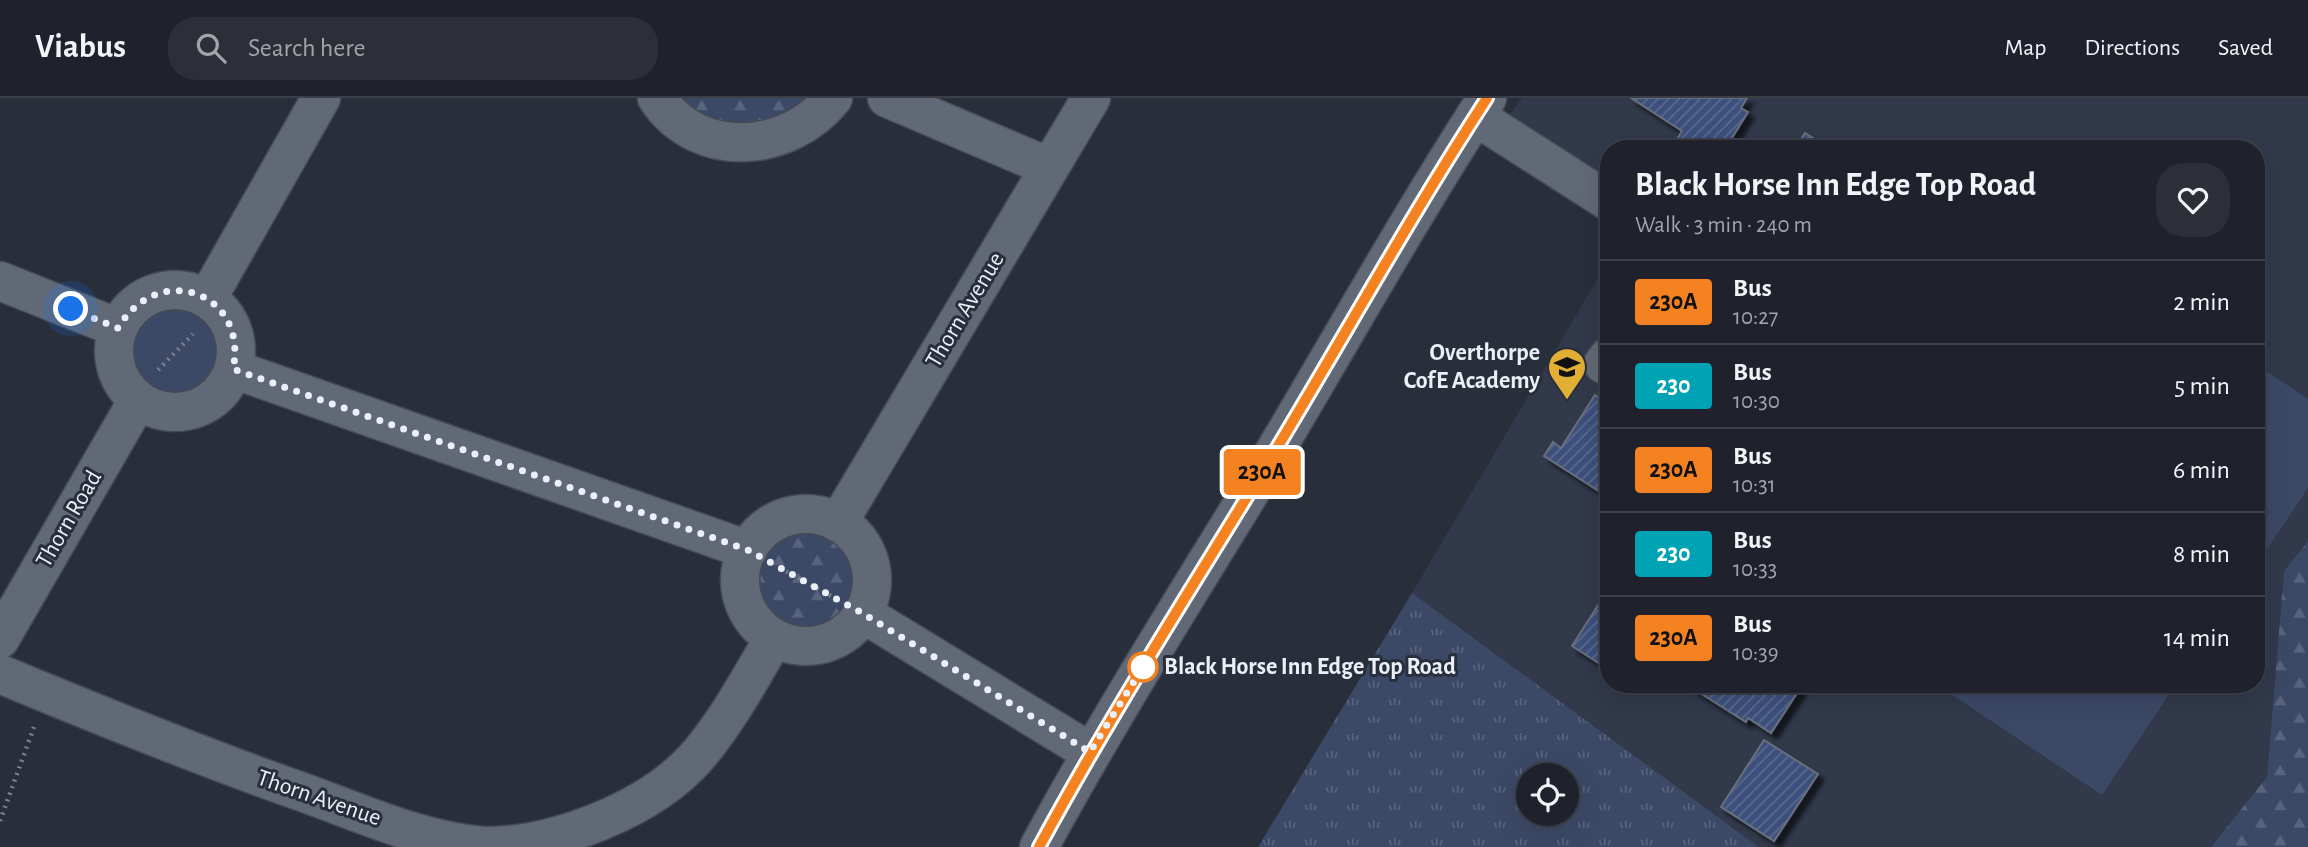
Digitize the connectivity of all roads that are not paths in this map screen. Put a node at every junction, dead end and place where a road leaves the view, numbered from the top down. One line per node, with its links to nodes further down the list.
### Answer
1 (320, 98): 10 (street)
2 (657, 98): 3 (street)
3 (833, 98)
4 (887, 98): 7 (street)
5 (1091, 98): 7 (street, Thorn Avenue)
6 (1481, 107): 8 (street); 20 (street)
7 (1049, 167): 14 (street, Thorn Avenue)
8 (1600, 195)
9 (0, 281): 11 (street)
10 (213, 304): 11 (street); 12 (street)
11 (118, 328): 13 (street)
12 (233, 369): 13 (street); 15 (street)
13 (135, 398): 18 (street, Thorn Road)
14 (838, 523): 15 (street); 16 (street)
15 (748, 550): 17 (street)
16 (862, 613): 17 (street); 20 (street)
17 (774, 638): 19 (street, Thorn Avenue)
18 (0, 639)
19 (0, 674)
20 (1090, 752): 21 (street)
21 (1039, 847)

